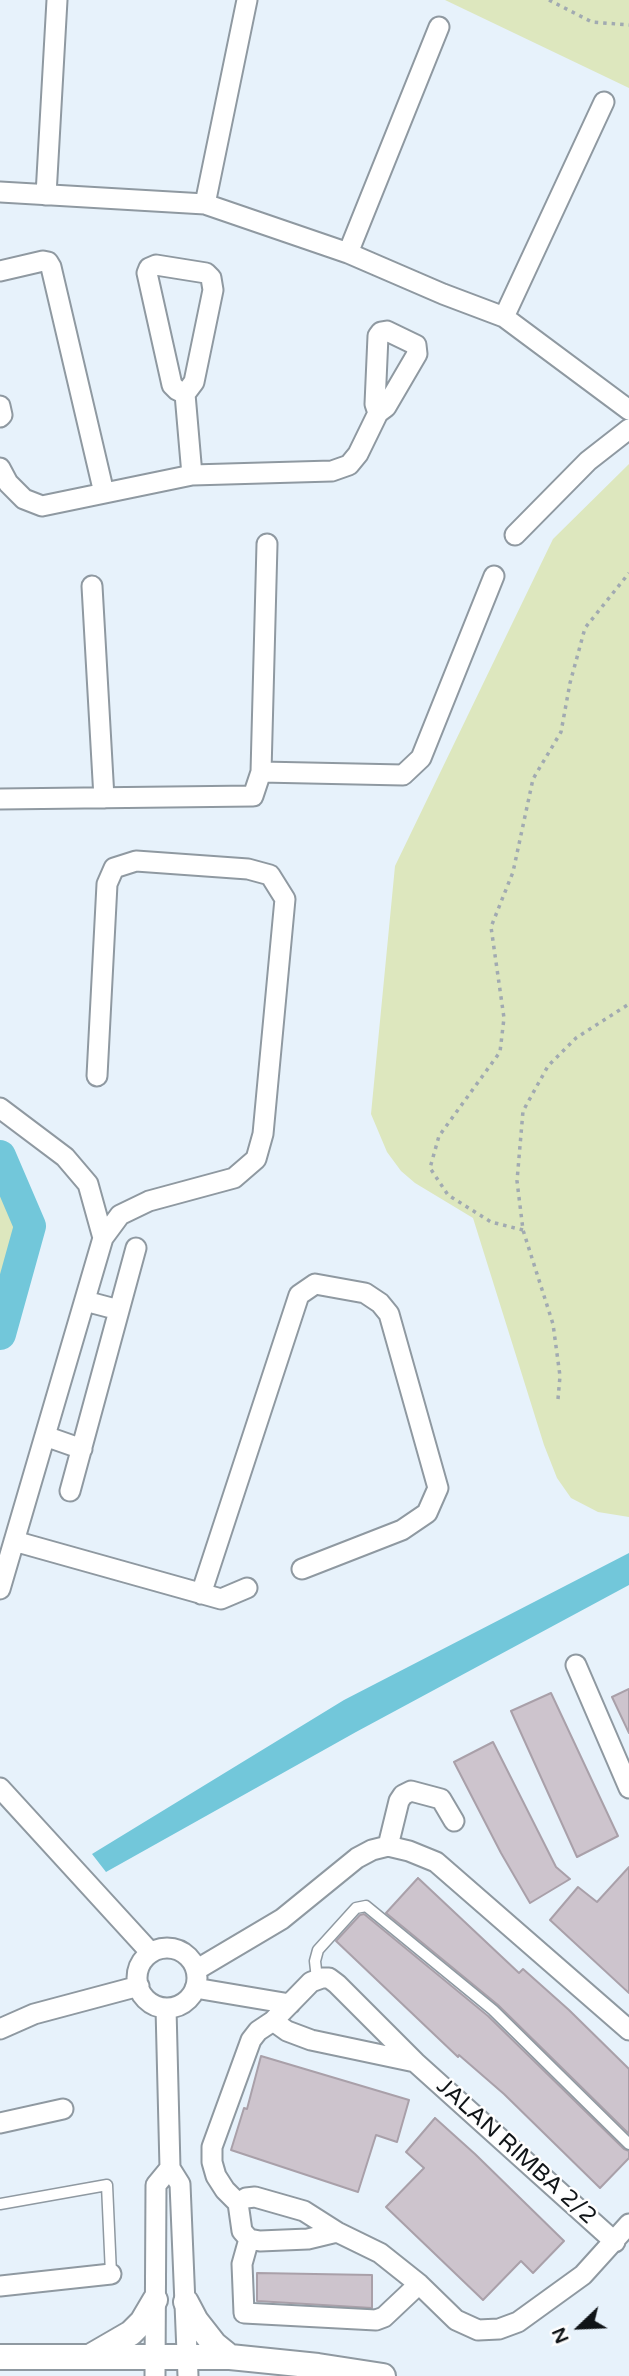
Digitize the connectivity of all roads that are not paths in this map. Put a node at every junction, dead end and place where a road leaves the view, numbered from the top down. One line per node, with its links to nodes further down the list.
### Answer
1 (57, 0): 6 (street)
2 (247, 0): 7 (street)
3 (439, 27): 8 (street)
4 (604, 102): 10 (street)
5 (0, 192): 6 (street)
6 (46, 195): 7 (street)
7 (205, 204): 8 (street)
8 (348, 253): 10 (street)
9 (0, 271): 19 (street)
10 (504, 317): 13 (street)
11 (185, 394): 11 (street); 18 (street)
12 (0, 406): 15 (street)
13 (629, 410)
14 (378, 413): 18 (street)
15 (0, 417)
16 (629, 429): 20 (street)
17 (0, 467): 19 (street)
18 (192, 475): 19 (street)
19 (104, 493)
20 (515, 535)
21 (267, 544): 24 (street)
22 (494, 576): 24 (street)
23 (92, 586): 25 (street)
24 (261, 772): 25 (street)
25 (104, 798): 26 (street)
26 (0, 799)
27 (97, 1076): 29 (street)
28 (0, 1108): 29 (street)
29 (103, 1238): 31 (street)
30 (136, 1248): 32 (street)
31 (85, 1301): 32 (street); 33 (street)
32 (119, 1310): 34 (street)
33 (45, 1436): 34 (street); 36 (street)
34 (82, 1449): 35 (street)
35 (70, 1492)
36 (8, 1552): 39 (street); 40 (street)
37 (302, 1569): 40 (street)
38 (247, 1588): 40 (street)
39 (0, 1589)
40 (201, 1594)
41 (576, 1665): 43 (street)
42 (0, 1788): 46 (street)
43 (629, 1788)
44 (454, 1821): 45 (street)
45 (388, 1846): 47 (street); 54 (street)
46 (151, 1953): 47 (street); 49 (street)
47 (195, 1979): 50 (street); 51 (street)
48 (317, 1979): 50 (street); 55 (street, JALAN RIMBA 2/2); 58 (lane)
49 (139, 1986): 51 (street); 53 (street)
50 (290, 2004): 52 (street)
51 (166, 2008): 59 (street)
52 (272, 2021): 55 (street, JALAN RIMBA 2/2); 60 (street)
53 (0, 2029)
54 (629, 2030)
55 (415, 2062): 65 (street, JALAN RIMBA 2/2)
56 (63, 2109): 57 (street)
57 (3, 2117)
58 (629, 2144)
59 (170, 2168): 69 (street); 70 (street)
60 (238, 2203): 63 (street); 64 (street)
61 (0, 2204): 66 (lane)
62 (629, 2224): 65 (street)
63 (337, 2232): 64 (street); 67 (street)
64 (249, 2239): 67 (street)
65 (615, 2242): 67 (street)
66 (111, 2274): 68 (street)
67 (419, 2284)
68 (0, 2286)
69 (155, 2300): 72 (street); 74 (street)
70 (186, 2302): 73 (street); 75 (street)
71 (0, 2357): 72 (street)
72 (89, 2357): 74 (street)
73 (230, 2357): 75 (street); 76 (street)
74 (154, 2366): 75 (street)
75 (187, 2366)
76 (383, 2376)

